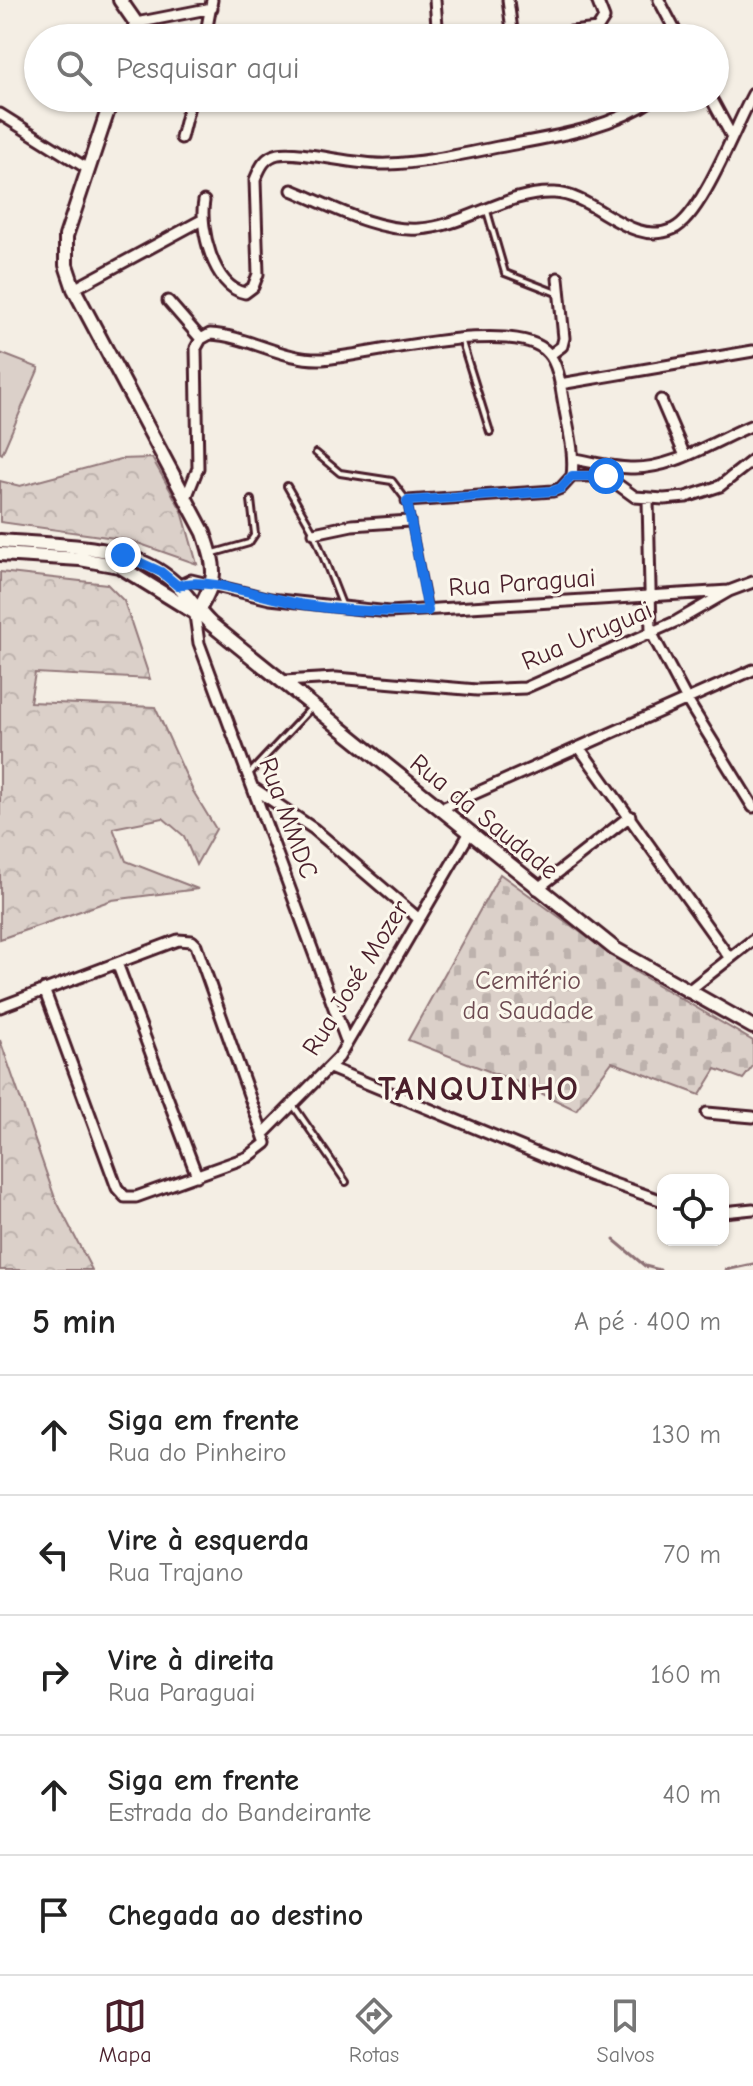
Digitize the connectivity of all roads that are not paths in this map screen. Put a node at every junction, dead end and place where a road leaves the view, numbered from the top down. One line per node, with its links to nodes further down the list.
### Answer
1 (120, 0): 7 (main road)
2 (435, 0): 9 (street)
3 (508, 0): 10 (street)
4 (597, 0): 11 (street)
5 (659, 0): 12 (street)
6 (212, 4): 7 (street); 8 (street)
7 (136, 23)
8 (208, 24)
9 (437, 24)
10 (511, 24)
11 (600, 24)
12 (672, 24)
13 (753, 94): 19 (street)
14 (107, 112): 21 (main road)
15 (188, 112): 20 (street)
16 (631, 112): 25 (street)
17 (719, 112): 19 (street)
18 (0, 114): 21 (street)
19 (731, 135): 24 (street)
20 (181, 138)
21 (88, 169): 27 (main road)
22 (292, 190): 24 (street)
23 (204, 201): 25 (street)
24 (486, 209): 28 (lane)
25 (200, 221): 27 (street)
26 (558, 278): 28 (street)
27 (74, 289): 44 (main road)
28 (559, 294): 33 (street)
29 (168, 301): 30 (street)
30 (201, 339): 31 (street); 44 (street)
31 (461, 339): 33 (street); 37 (lane)
32 (753, 351): 34 (street)
33 (550, 355): 34 (street)
34 (560, 384): 40 (street)
35 (661, 400): 39 (street)
36 (753, 425): 39 (street)
37 (490, 432)
38 (316, 453): 47 (lane)
39 (685, 456): 40 (street)
40 (574, 459): 42 (street)
41 (753, 460): 46 (street)
42 (572, 476): 46 (street); 47 (street)
43 (287, 486): 49 (lane)
44 (186, 498): 51 (main road)
45 (251, 500): 51 (lane)
46 (648, 500): 57 (street)
47 (407, 501): 48 (lane)
48 (409, 521): 49 (street); 59 (lane)
49 (314, 533): 58 (lane)
50 (0, 541): 55 (main road)
51 (211, 553): 54 (main road)
52 (0, 554): 60 (main road)
53 (753, 582): 56 (street, Rua Uruguai)
54 (213, 585): 55 (street, Rua Paraguai); 58 (street, Rua Paraguai); 60 (main road)
55 (178, 586): 60 (main road)
56 (729, 591): 57 (street, Rua Paraguai); 61 (street, Rua Uruguai)
57 (649, 597): 59 (street, Rua Paraguai); 61 (street)
58 (344, 610): 59 (street, Rua Paraguai)
59 (428, 611)
60 (199, 613): 63 (main road, Rua da Saudade); 67 (street, Rua MMDC)
61 (651, 632): 63 (street, Rua Uruguai); 64 (street)
62 (753, 670): 64 (street)
63 (284, 681): 65 (main road, Rua da Saudade)
64 (687, 700): 66 (street); 69 (street)
65 (313, 706): 67 (lane); 70 (main road, Rua da Saudade)
66 (579, 747): 70 (street); 71 (street)
67 (249, 774): 68 (street, Rua MMDC)
68 (255, 789): 74 (street); 82 (street, Rua MMDC)
69 (753, 807)
70 (440, 809): 72 (main road, Rua da Saudade)
71 (630, 816): 73 (street); 76 (street)
72 (469, 834): 73 (main road, Rua da Saudade); 74 (street, Rua José Mozer)
73 (537, 889): 79 (main road, Rua da Saudade)
74 (419, 919): 82 (street, Rua José Mozer)
75 (753, 940): 76 (street)
76 (729, 957): 79 (street)
77 (117, 963): 78 (street); 87 (street); 88 (street)
78 (44, 989): 80 (street); 88 (street)
79 (687, 992): 81 (main road, Rua da Saudade)
80 (0, 1007)
81 (753, 1027)
82 (347, 1043): 83 (street, Rua José Mozer)
83 (330, 1068): 84 (street, Rua José Mozer); 90 (street)
84 (293, 1105): 87 (street, Rua José Mozer); 89 (lane)
85 (707, 1113): 86 (street)
86 (753, 1117)
87 (264, 1133): 88 (street, Rua José Mozer)
88 (197, 1176)
89 (346, 1182)
90 (657, 1199)
91 (753, 1209): 92 (street)
92 (729, 1211)

